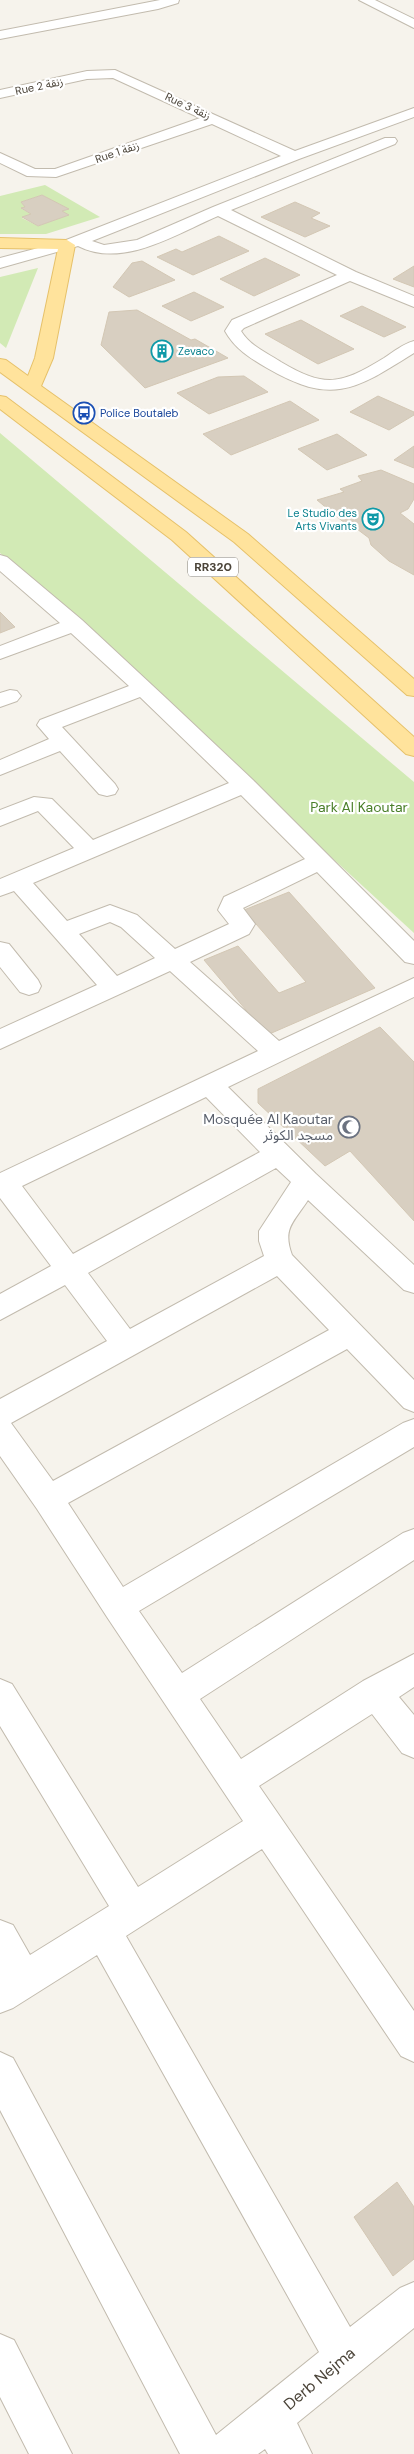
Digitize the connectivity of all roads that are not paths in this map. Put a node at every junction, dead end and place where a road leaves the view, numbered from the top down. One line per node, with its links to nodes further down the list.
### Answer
1 (173, 0): 4 (street)
2 (365, 0): 3 (street)
3 (414, 24)
4 (0, 36)
5 (78, 77): 6 (street, Rue 2 زنقة); 8 (street, Rue 3 زنقة)
6 (0, 94)
7 (414, 112): 10 (street)
8 (214, 118): 10 (street, Rue 3 زنقة); 11 (street, Rue 1 زنقة)
9 (390, 141): 12 (street)
10 (294, 156): 14 (street)
11 (0, 157)
12 (218, 210): 14 (street); 16 (street)
13 (0, 243): 14 (main road)
14 (74, 243): 15 (street); 20 (main road)
15 (0, 263)
16 (350, 275): 17 (street); 18 (street)
17 (414, 302)
18 (414, 346)
19 (0, 364): 20 (main road, RR320)
20 (32, 387): 27 (main road, RR320)
21 (0, 401): 29 (main road, RR320)
22 (0, 561): 23 (street)
23 (9, 578): 24 (street)
24 (75, 624): 25 (street); 26 (street)
25 (0, 652)
26 (143, 688): 28 (street); 31 (street)
27 (414, 690)
28 (62, 742): 30 (street); 32 (street)
29 (414, 748)
30 (0, 768)
31 (245, 785): 34 (street); 35 (street)
32 (107, 789)
33 (0, 818): 34 (street)
34 (90, 850): 36 (street)
35 (320, 861): 39 (street); 40 (street)
36 (9, 884): 37 (street)
37 (64, 931): 40 (street); 42 (street)
38 (1, 953): 41 (street)
39 (414, 956)
40 (173, 959): 42 (street); 45 (street)
41 (29, 986)
42 (112, 987): 44 (street)
43 (414, 987): 45 (street)
44 (0, 1040)
45 (276, 1053): 46 (street)
46 (210, 1085): 47 (street); 49 (street)
47 (279, 1154): 48 (street); 51 (street)
48 (306, 1181): 50 (street); 52 (street)
49 (2, 1184): 51 (street)
50 (280, 1261): 54 (street); 55 (street)
51 (68, 1270): 53 (street); 55 (street)
52 (414, 1282)
53 (0, 1308)
54 (350, 1333): 56 (street); 60 (street)
55 (126, 1345): 57 (street)
56 (414, 1399)
57 (0, 1414)
58 (0, 1432): 60 (street)
59 (414, 1432): 62 (street)
60 (48, 1499): 62 (street)
61 (414, 1543): 65 (street)
62 (118, 1608): 65 (street)
63 (414, 1669): 64 (street)
64 (375, 1692): 67 (street); 68 (street)
65 (178, 1694): 68 (street)
66 (0, 1695): 70 (street)
67 (414, 1742)
68 (236, 1781): 69 (street)
69 (266, 1826): 70 (street); 73 (street)
70 (117, 1920): 72 (street); 77 (street)
71 (0, 1938): 72 (street)
72 (12, 1987)
73 (414, 2043)
74 (2, 2075): 80 (street)
75 (414, 2302): 77 (street, Derb Nejma)
76 (0, 2354): 79 (street)
77 (344, 2356): 78 (street, Derb Nejma)
78 (271, 2418): 81 (street, Derb Nejma); 82 (street)
79 (51, 2454)
80 (203, 2454)
81 (225, 2454)
82 (291, 2454)

